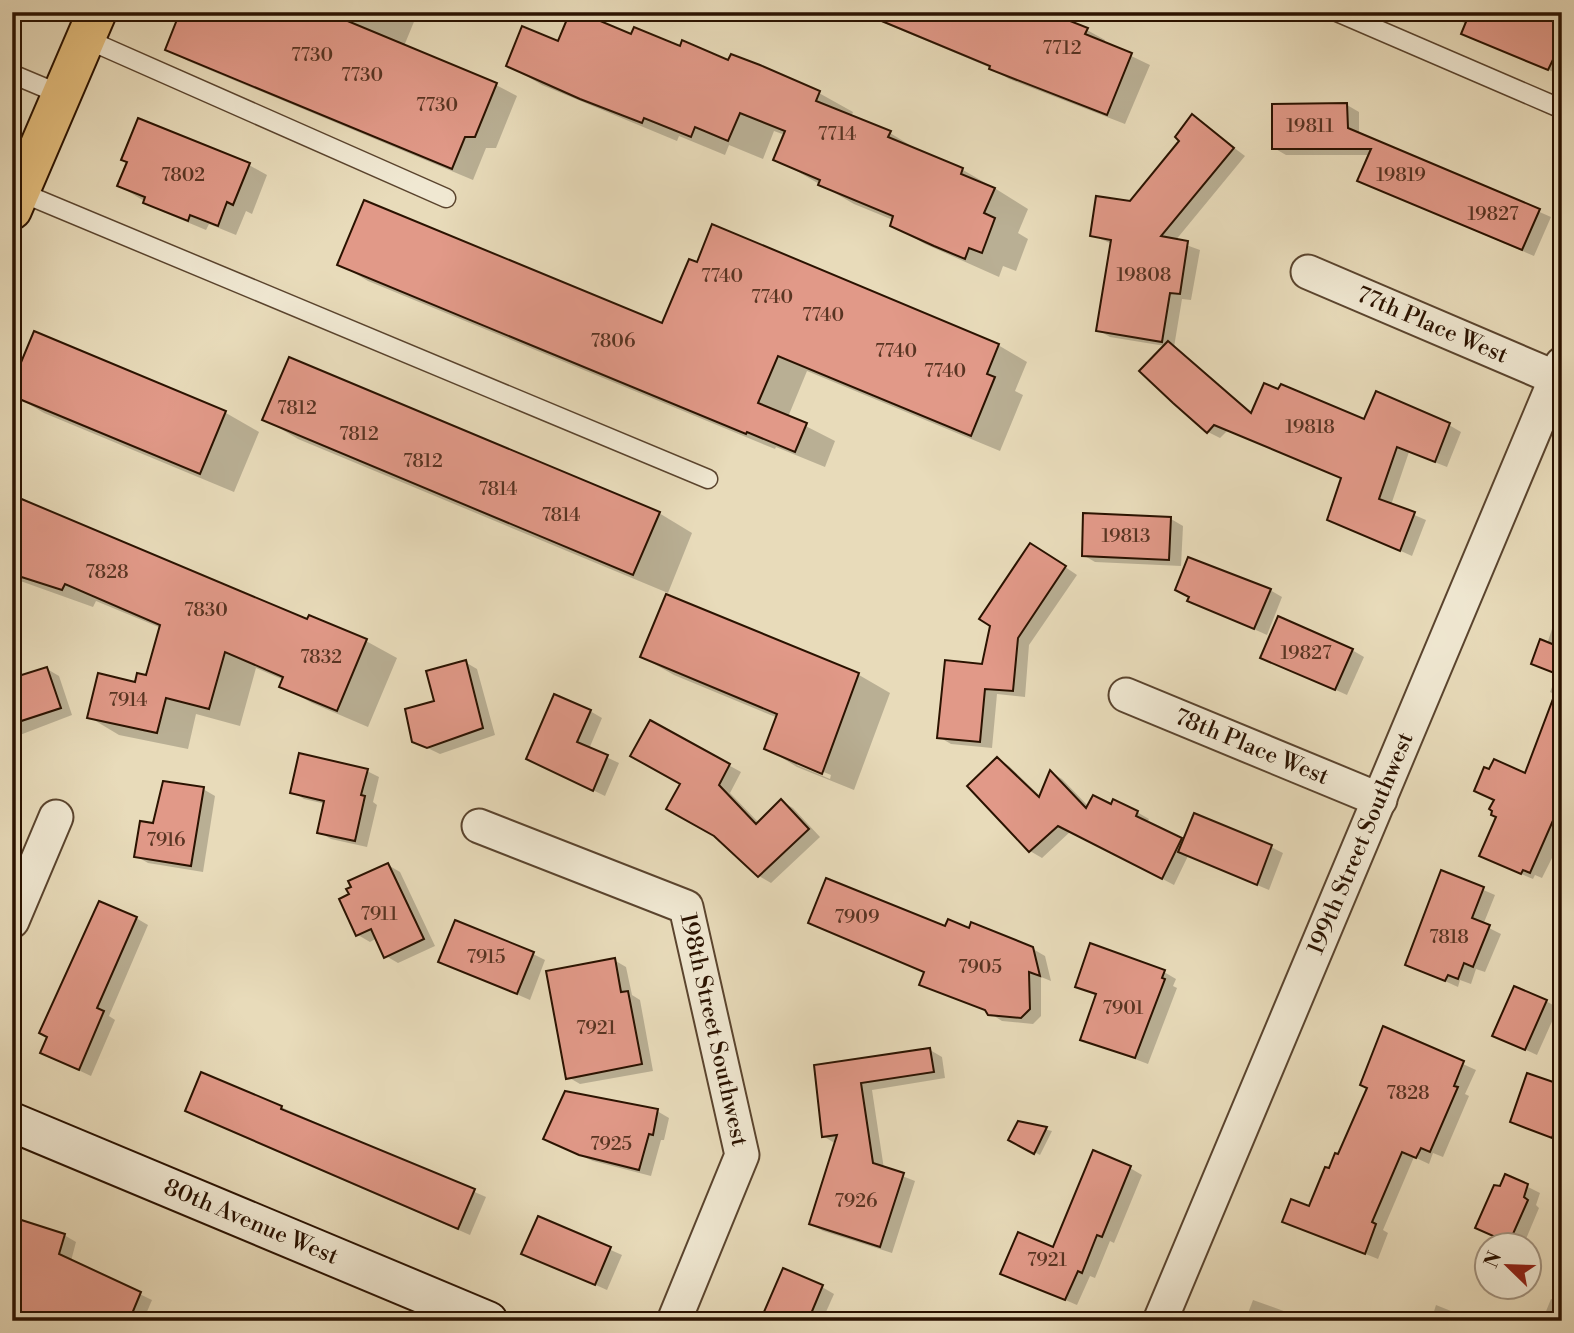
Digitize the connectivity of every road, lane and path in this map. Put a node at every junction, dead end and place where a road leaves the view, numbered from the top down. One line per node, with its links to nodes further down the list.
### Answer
1 (1337, 12): 5 (lane)
2 (92, 25): 4 (main road); 6 (lane)
3 (12, 74): 4 (lane)
4 (62, 95): 7 (main road)
5 (1562, 109)
6 (446, 198)
7 (16, 201): 10 (lane)
8 (1308, 272): 9 (street, 77th Place West)
9 (1559, 371): 12 (street, 199th Street Southwest)
10 (708, 479)
11 (1126, 695): 12 (street, 78th Place West)
12 (1380, 800): 19 (street, 199th Street Southwest)
13 (56, 817): 15 (street)
14 (479, 826): 18 (street, 198th Street Southwest)
15 (12, 921)
16 (12, 1122): 17 (street, 80th Avenue West)
17 (488, 1321)
18 (674, 1321)
19 (1160, 1321)

